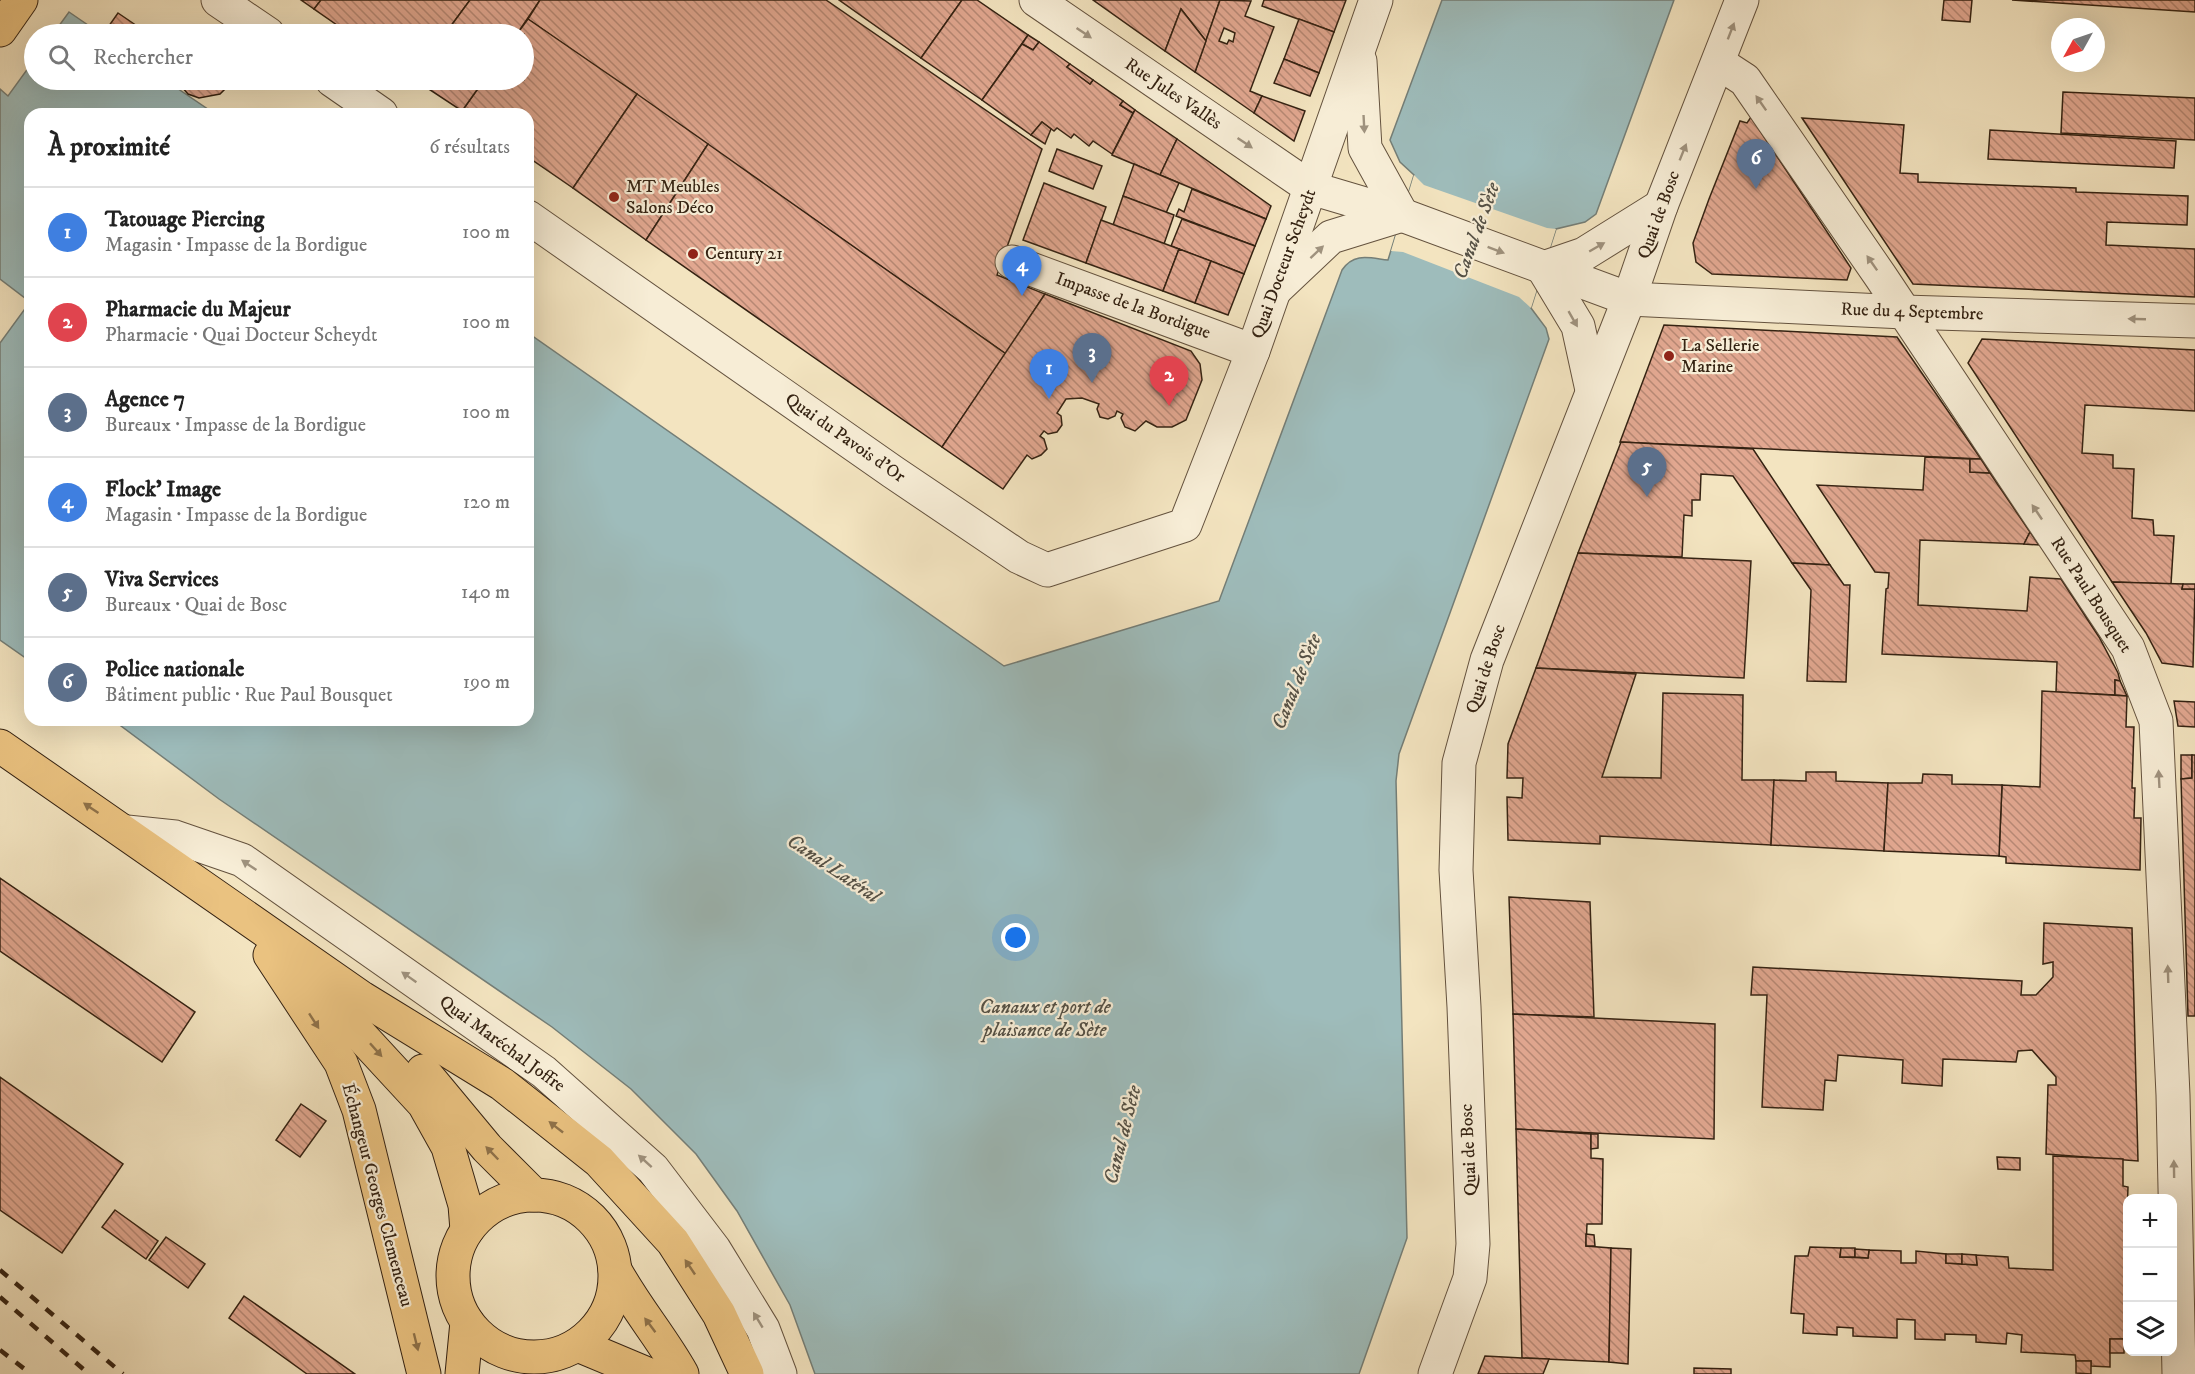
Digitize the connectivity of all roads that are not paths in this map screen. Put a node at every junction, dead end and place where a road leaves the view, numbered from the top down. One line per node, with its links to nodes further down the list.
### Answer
1 (21, 0): 7 (main road)
2 (218, 0): 6 (street)
3 (1036, 0): 12 (street, Rue Jules Vallès, one-way to 12)
4 (1376, 0): 8 (street, Quai Docteur Scheydt)
5 (1742, 0): 9 (street, Quai de Bosc, one-way to 5)
6 (253, 24)
7 (0, 30)
8 (1359, 45): 12 (street, Quai Docteur Scheydt); 14 (street, one-way to 14)
9 (1719, 63): 13 (street, Quai de Bosc, one-way to 9); 20 (street, Rue Paul Bousquet, one-way to 9)
10 (346, 90): 11 (street)
11 (372, 108)
12 (1311, 188): 14 (street, Rue Jules Vallès); 18 (street, Quai Docteur Scheydt)
13 (1661, 206): 17 (street, one-way to 13); 19 (street, Quai de Bosc)
14 (1402, 215): 17 (street, Rue du 4 Septembre, one-way to 17); 18 (street, one-way to 14)
15 (534, 221): 24 (street, Quai du Pavois d'Or)
16 (1012, 262): 22 (street, Impasse de la Bordigue)
17 (1543, 268): 19 (street, Rue du 4 Septembre); 23 (street, one-way to 23)
18 (1274, 291): 22 (street, Quai Docteur Scheydt)
19 (1629, 299): 20 (street, Rue du 4 Septembre); 23 (street, Quai de Bosc)
20 (1904, 312): 21 (street, Rue du 4 Septembre, one-way to 20); 30 (street, Rue Paul Bousquet, one-way to 20)
21 (2195, 321)
22 (1253, 351): 24 (street, Quai Docteur Scheydt)
23 (1592, 390): 43 (street, Quai de Bosc)
24 (1185, 525)
25 (0, 746): 27 (main road, Quai Maréchal Joffre, one-way to 25)
26 (0, 772): 28 (main road)
27 (127, 832): 29 (main road, Quai Maréchal Joffre); 42 (street, Quai Maréchal Joffre, one-way to 27)
28 (270, 955): 32 (main road, one-way to 32); 37 (main road, Échangeur Georges Clemenceau, one-way to 37)
29 (362, 998): 31 (main road, one-way to 29); 41 (main road, one-way to 29)
30 (2184, 1095): 44 (street, Rue Paul Bousquet, one-way to 30)
31 (534, 1195): 32 (main road); 33 (main road)
32 (467, 1230): 34 (main road)
33 (615, 1270): 35 (main road); 40 (main road, one-way to 33)
34 (467, 1322): 36 (main road); 38 (main road)
35 (578, 1345): 36 (main road); 39 (main road)
36 (533, 1366)
37 (424, 1374)
38 (462, 1374)
39 (647, 1374)
40 (682, 1374)
41 (747, 1374)
42 (780, 1374)
43 (1436, 1374)
44 (2179, 1374)

